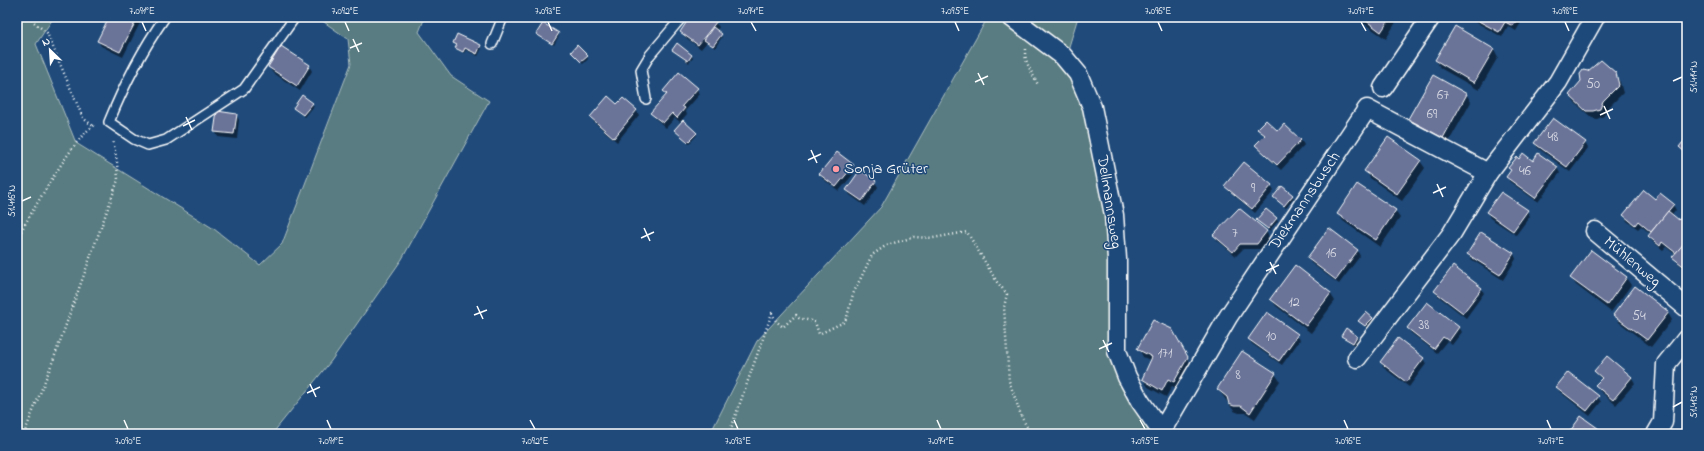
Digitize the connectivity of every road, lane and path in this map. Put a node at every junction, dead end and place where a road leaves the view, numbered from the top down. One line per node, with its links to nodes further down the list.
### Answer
1 (28, 17): 15 (path)
2 (165, 17): 14 (lane)
3 (295, 17): 14 (lane)
4 (503, 17): 10 (lane)
5 (682, 17): 13 (lane)
6 (1011, 17): 9 (street, Dellmannsweg)
7 (1432, 17): 12 (street)
8 (1595, 17): 16 (street)
9 (1031, 32): 11 (path); 22 (street, Dellmannsweg)
10 (492, 44)
11 (1038, 85)
12 (1384, 88)
13 (646, 99)
14 (109, 122): 15 (path); 23 (path)
15 (93, 126): 18 (path)
16 (1488, 173): 21 (street); 22 (street, Diekmannsbusch)
17 (1594, 230): 19 (street, Mühlenweg)
18 (17, 238)
19 (1687, 308)
20 (1687, 338): 26 (street)
21 (1357, 358)
22 (1162, 433)
23 (24, 434)
24 (729, 434): 25 (path)
25 (1030, 434)
26 (1656, 434)

